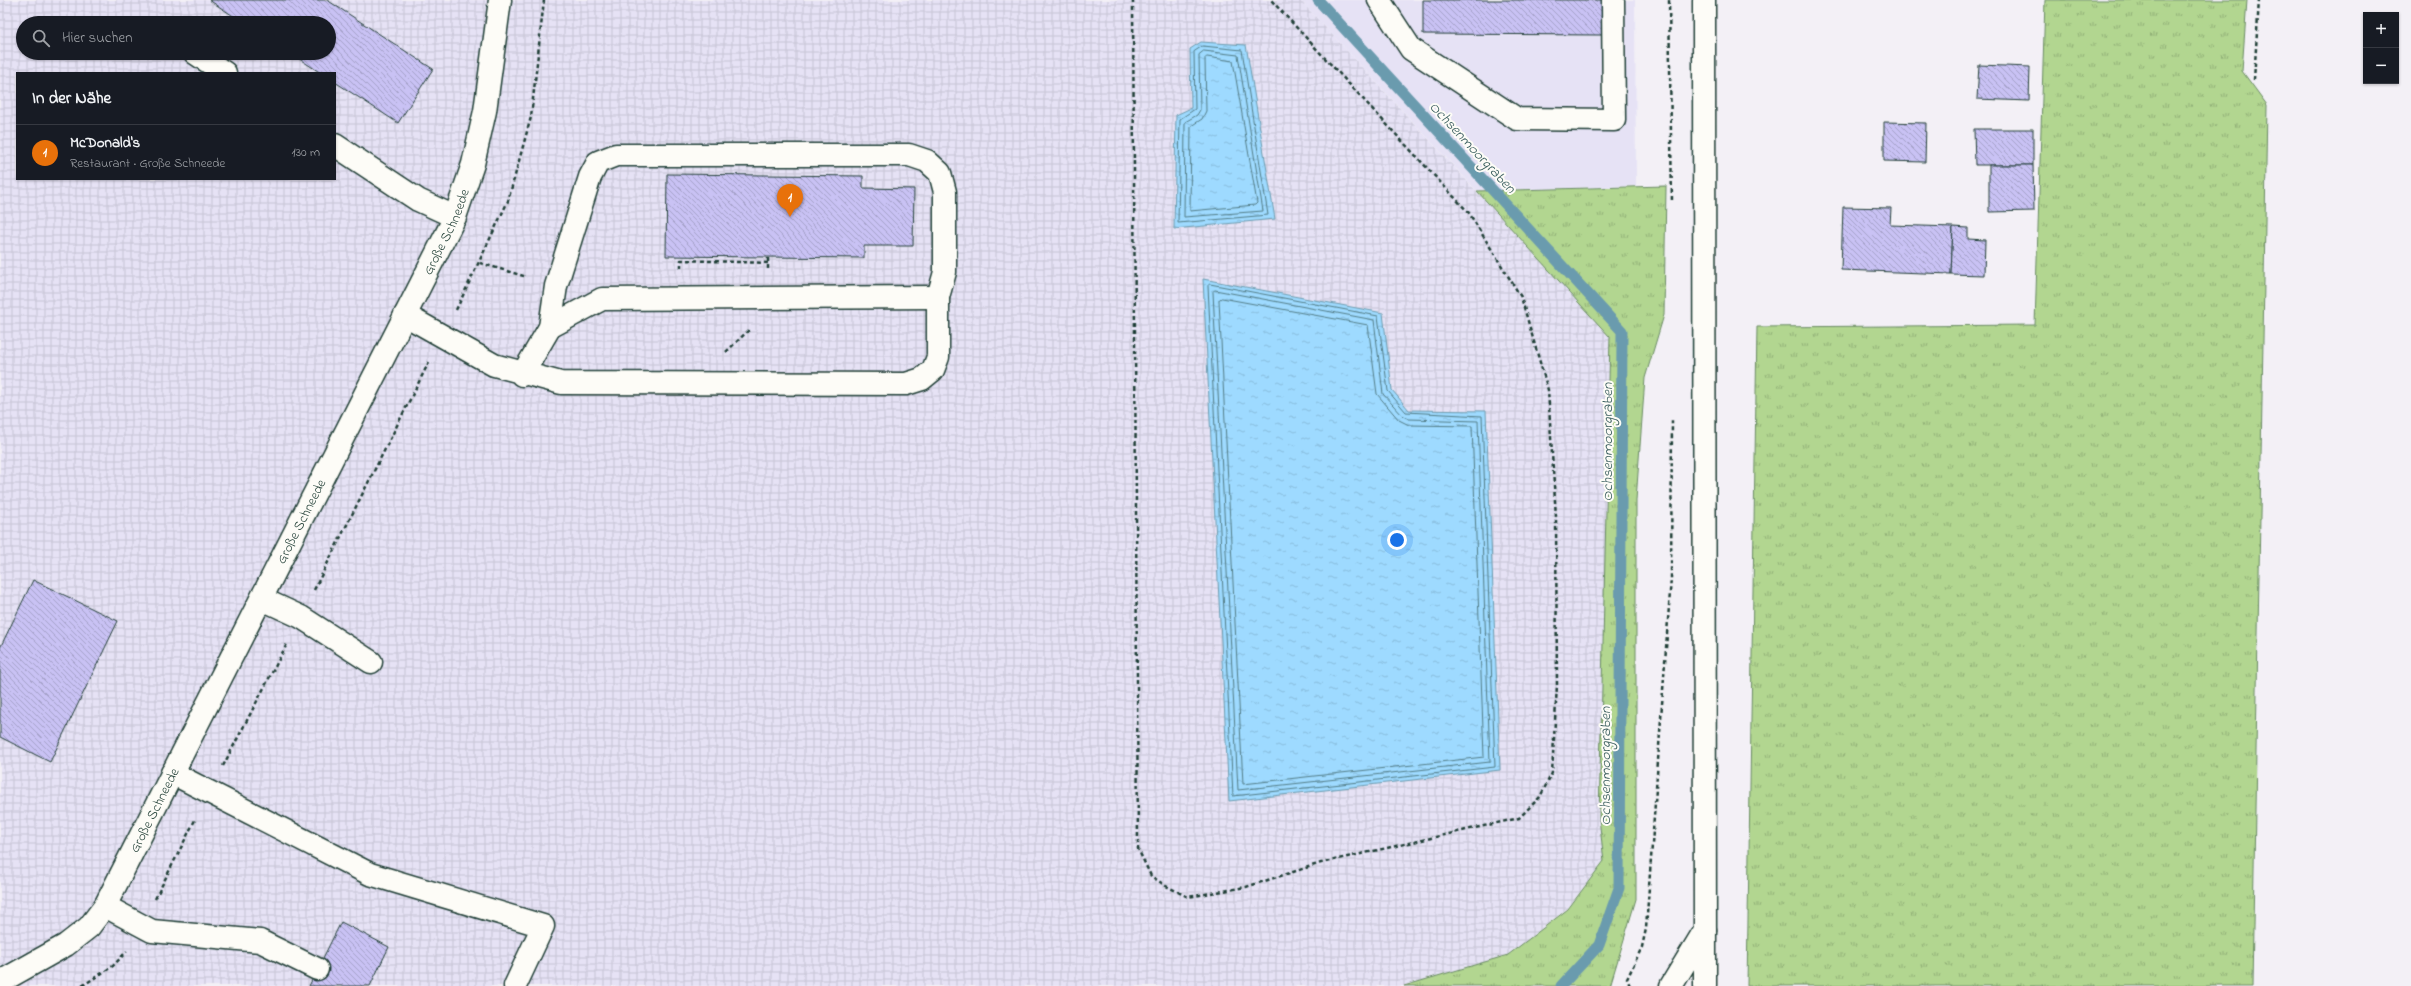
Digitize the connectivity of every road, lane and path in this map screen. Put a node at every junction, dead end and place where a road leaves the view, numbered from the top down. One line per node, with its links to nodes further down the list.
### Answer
1 (500, 0): 15 (main road, Große Schneede)
2 (544, 0): 19 (path)
3 (1133, 0): 4 (path)
4 (1271, 0)
5 (1379, 0): 6 (main road)
6 (1613, 0)
7 (1669, 0): 14 (path)
8 (1704, 0): 29 (main road)
9 (2259, 0): 12 (path)
10 (206, 60): 11 (main road)
11 (224, 72)
12 (2254, 80)
13 (336, 146): 15 (main road)
14 (1672, 209)
15 (455, 217): 17 (main road, Große Schneede)
16 (938, 298): 18 (main road); 18 (main road); 20 (main road)
17 (405, 315): 19 (main road); 22 (main road, Große Schneede)
18 (550, 327): 20 (main road)
19 (442, 337): 20 (main road); 23 (path)
20 (522, 374)
21 (1672, 417): 34 (path)
22 (262, 598): 23 (main road); 25 (main road, Große Schneede)
23 (301, 618): 24 (main road); 26 (path)
24 (371, 662)
25 (172, 773): 26 (main road); 27 (main road, Große Schneede)
26 (210, 792): 28 (path); 33 (main road)
27 (105, 906): 28 (main road); 31 (main road, Große Schneede)
28 (142, 925): 30 (main road); 32 (path)
29 (1705, 930): 35 (main road); 36 (main road)
30 (317, 969)
31 (11, 981)
32 (82, 986)
33 (515, 986)
34 (1630, 986)
35 (1671, 986)
36 (1705, 986)

